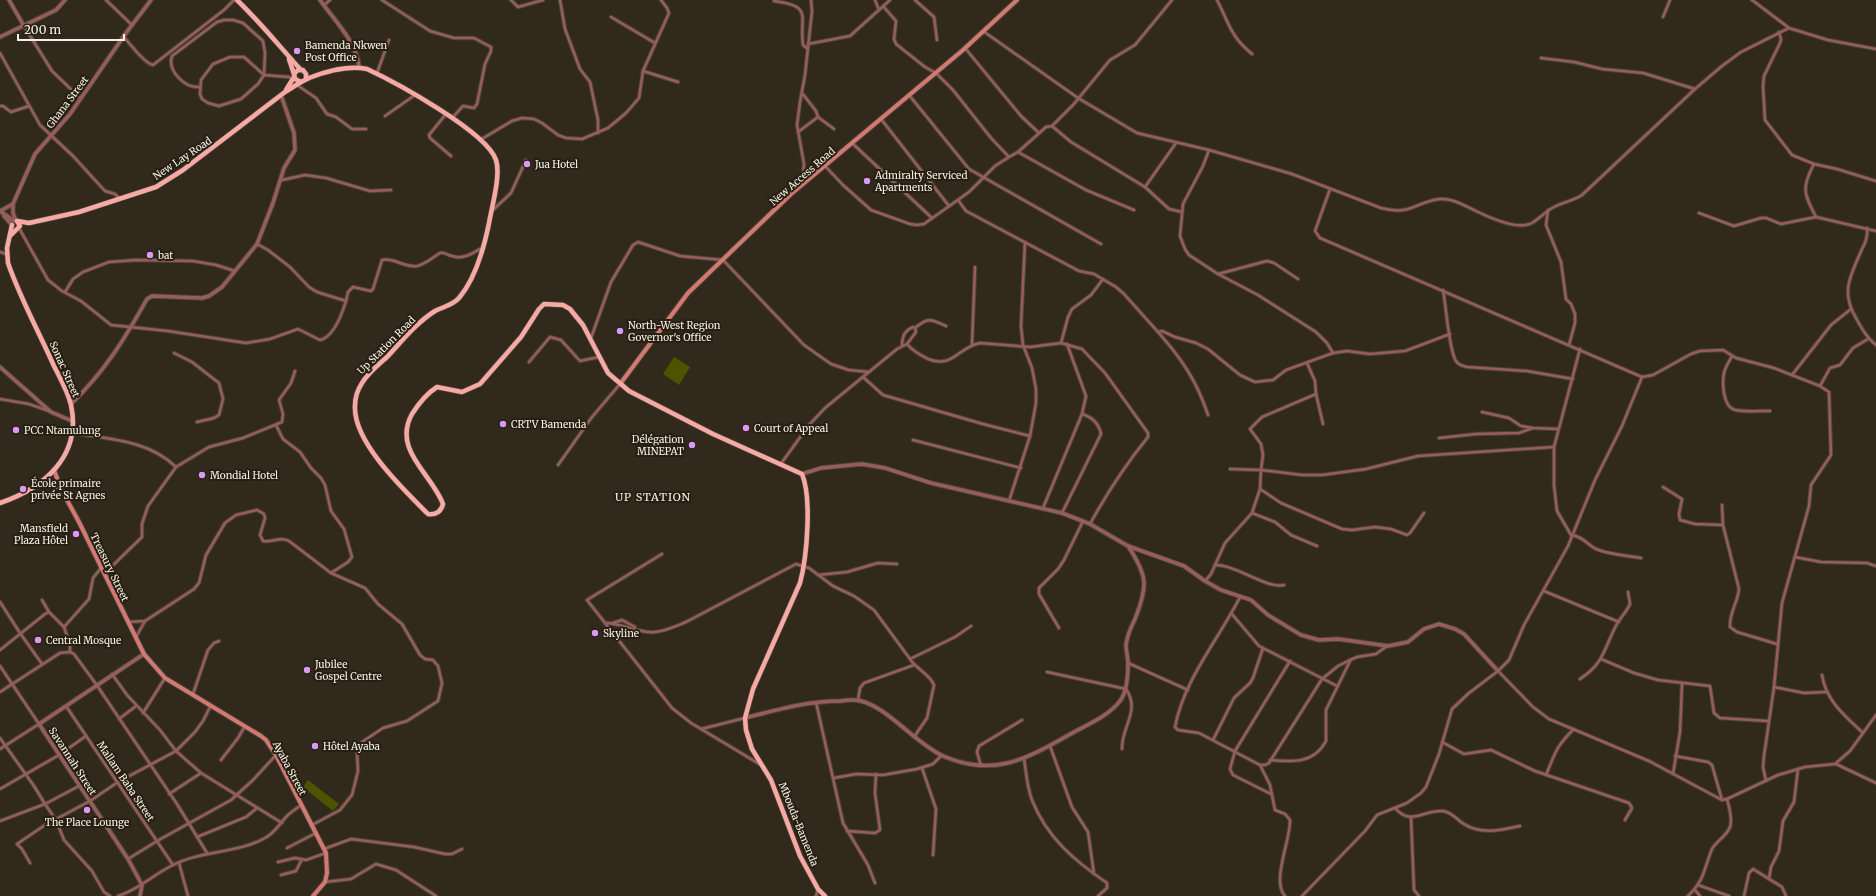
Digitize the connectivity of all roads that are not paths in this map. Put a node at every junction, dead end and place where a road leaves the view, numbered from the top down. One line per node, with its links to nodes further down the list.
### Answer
1 (8, 0): 30 (street)
2 (65, 0): 30 (street)
3 (106, 0): 29 (street)
4 (151, 0): 29 (street, Ghana Street)
5 (234, 0): 35 (street)
6 (237, 0): 45 (highway)
7 (320, 0): 24 (street)
8 (330, 0): 24 (street)
9 (382, 0): 71 (street)
10 (511, 0): 11 (street)
11 (542, 0)
12 (560, 0): 77 (street)
13 (661, 0): 38 (street)
14 (774, 0): 41 (street)
15 (811, 0): 39 (street)
16 (875, 0): 26 (street)
17 (890, 0): 25 (street)
18 (915, 0): 37 (street)
19 (1017, 0): 32 (main road, New Access Road)
20 (1172, 0): 64 (street)
21 (1217, 0): 44 (street)
22 (1670, 0): 28 (street)
23 (1752, 0): 31 (street)
24 (324, 6): 47 (street)
25 (883, 6): 26 (street); 52 (street)
26 (879, 10): 39 (street)
27 (611, 17): 38 (street)
28 (1663, 17)
29 (132, 25): 35 (street, Ghana Street)
30 (24, 26): 34 (street); 65 (street)
31 (1788, 28): 33 (street); 42 (street)
32 (983, 31): 40 (main road, New Access Road); 64 (street)
33 (1779, 32): 59 (street); 88 (street)
34 (0, 37)
35 (124, 37): 65 (street, Ghana Street)
36 (389, 40): 51 (street)
37 (937, 40)
38 (655, 43): 49 (street)
39 (808, 44): 41 (street)
40 (965, 48): 52 (main road, New Access Road); 78 (street)
41 (808, 49): 61 (street)
42 (1876, 49)
43 (0, 53): 67 (street)
44 (1252, 54)
45 (288, 57): 48 (highway); 54 (highway)
46 (1541, 58): 59 (street)
47 (359, 68): 50 (highway, Up Station Road); 51 (highway, Up Station Road)
48 (302, 70): 50 (highway); 54 (highway); 55 (highway)
49 (643, 71): 56 (street); 77 (street)
50 (323, 72): 55 (highway)
51 (377, 73): 62 (highway, Up Station Road)
52 (936, 73): 63 (main road, New Access Road); 86 (street)
53 (264, 74): 54 (street); 58 (street); 58 (street); 58 (street)
54 (294, 77): 57 (highway); 60 (highway)
55 (306, 79): 57 (highway)
56 (678, 82)
57 (299, 83): 60 (highway); 74 (street)
58 (199, 87)
59 (1695, 89): 102 (street)
60 (283, 93): 91 (street); 97 (highway, New Lay Road)
61 (802, 93): 70 (street); 76 (street)
62 (415, 95): 68 (highway, Up Station Road); 69 (street)
63 (909, 95): 72 (main road, New Access Road); 90 (street)
64 (1078, 98): 73 (street); 82 (street)
65 (81, 99): 79 (street, Ghana Street)
66 (0, 106): 67 (street)
67 (29, 106): 79 (street)
68 (446, 113): 71 (highway, Up Station Road); 85 (street)
69 (385, 116)
70 (818, 117): 75 (street); 76 (street)
71 (453, 118): 80 (highway, Up Station Road)
72 (881, 119): 81 (main road, New Access Road); 100 (street)
73 (1052, 126): 78 (street); 93 (street)
74 (366, 129)
75 (834, 129)
76 (798, 132): 96 (street)
77 (598, 133): 80 (street)
78 (1039, 133): 84 (street)
79 (51, 137): 97 (street); 99 (street, Ghana Street)
80 (480, 140): 104 (highway, Up Station Road)
81 (852, 143): 89 (main road, New Access Road); 108 (street)
82 (1176, 143): 83 (street); 93 (street)
83 (1209, 150): 94 (street); 105 (street)
84 (1018, 152): 86 (street); 101 (street)
85 (451, 156)
86 (1009, 157): 90 (street)
87 (526, 160): 104 (street)
88 (1814, 164): 92 (street); 107 (street)
89 (824, 165): 96 (main road, New Access Road); 108 (street)
90 (984, 177): 98 (street); 117 (street)
91 (282, 180): 95 (street); 116 (street)
92 (1876, 181)
93 (1145, 187): 105 (street)
94 (1330, 189): 102 (street); 127 (street)
95 (391, 190)
96 (791, 194): 121 (main road, New Access Road)
97 (120, 199): 110 (highway, New Lay Road)
98 (958, 200): 100 (street); 115 (street)
99 (13, 204): 103 (street); 109 (street)
100 (949, 206): 108 (street)
101 (1134, 210)
102 (1548, 210): 143 (street)
103 (0, 211): 109 (street)
104 (491, 211): 118 (highway, Up Station Road)
105 (1182, 212): 124 (street)
106 (1699, 213): 107 (street)
107 (1816, 217): 112 (street)
108 (932, 218)
109 (14, 223): 110 (highway); 111 (highway); 114 (highway, Sonac Street)
110 (29, 223): 111 (highway)
111 (18, 228): 114 (highway); 128 (street)
112 (1867, 228): 113 (street); 130 (street)
113 (1876, 231)
114 (9, 237): 120 (highway, Sonac Street)
115 (1025, 242): 125 (street); 142 (street)
116 (257, 244): 123 (street); 129 (street)
117 (1102, 244)
118 (482, 248): 129 (street); 137 (highway, Up Station Road)
119 (0, 252): 120 (street)
120 (6, 254): 164 (highway, Sonac Street)
121 (723, 260): 137 (street); 155 (street); 160 (main road, New Access Road)
122 (975, 267): 140 (street)
123 (235, 271): 128 (street); 132 (street)
124 (1218, 274): 126 (street); 148 (street)
125 (1103, 279): 134 (street); 138 (street)
126 (1298, 279)
127 (1443, 290): 135 (street); 143 (street)
128 (65, 292): 132 (street)
129 (346, 301): 132 (street)
130 (1851, 309): 136 (street); 156 (street)
131 (946, 326): 133 (street)
132 (132, 327): 164 (street)
133 (915, 328): 139 (street); 145 (street)
134 (1158, 332): 152 (street); 169 (street)
135 (1450, 334): 148 (street); 159 (street)
136 (1868, 339): 144 (street); 161 (street)
137 (590, 340): 150 (highway, Up Station Road)
138 (1061, 342): 141 (street); 142 (street)
139 (907, 344): 140 (street); 145 (street)
140 (972, 344): 142 (street)
141 (1067, 344): 168 (street); 201 (street)
142 (1023, 345): 177 (street)
143 (1569, 345): 146 (street)
144 (1876, 345)
145 (902, 346): 155 (street)
146 (1580, 349): 157 (street); 159 (street)
147 (174, 353): 171 (street)
148 (1333, 353): 152 (street)
149 (1732, 356): 156 (street); 157 (street); 165 (street)
150 (599, 357): 151 (street); 160 (highway, Up Station Road)
151 (529, 362)
152 (1307, 363): 162 (street)
153 (0, 367): 166 (street)
154 (295, 371): 173 (street)
155 (869, 372): 158 (street)
156 (1792, 375): 161 (street)
157 (1642, 376): 203 (street)
158 (863, 377): 177 (street); 182 (street)
159 (1573, 379): 175 (street)
160 (620, 384): 181 (street); 182 (highway, Up Station Road)
161 (1820, 386): 207 (street)
162 (1316, 394): 172 (street); 187 (street)
163 (0, 399): 166 (street)
164 (71, 404): 170 (highway, Sonac Street)
165 (1770, 411)
166 (51, 412): 170 (street)
167 (1482, 412): 174 (street)
168 (1082, 414): 196 (street); 197 (street)
169 (1208, 415)
170 (72, 421): 176 (highway, Sonac Street)
171 (197, 422)
172 (1323, 424)
173 (276, 425): 183 (street); 214 (street)
174 (1533, 428): 175 (street); 178 (street)
175 (1558, 429): 180 (street)
176 (73, 433): 183 (street); 186 (highway, Sonac Street)
177 (1030, 436): 184 (street)
178 (1439, 438)
179 (913, 440): 184 (street)
180 (1554, 447): 187 (street); 203 (street)
181 (558, 465)
182 (780, 465): 188 (highway, Up Station Road)
183 (176, 467): 215 (street)
184 (1021, 468): 193 (street)
185 (1230, 469): 187 (street)
186 (54, 470): 189 (highway, Sonac Street); 191 (main road, Treasury Street)
187 (1261, 470): 192 (street)
188 (802, 474): 193 (street); 211 (highway)
189 (46, 479): 191 (main road, Treasury Street); 194 (highway, Sonac Street)
190 (1663, 487): 202 (street)
191 (61, 489): 213 (main road, Treasury Street)
192 (1260, 489): 198 (street); 199 (street)
193 (1009, 501): 196 (street)
194 (0, 503)
195 (1722, 505): 202 (street)
196 (1043, 508): 197 (street)
197 (1062, 513): 200 (street)
198 (1252, 513): 205 (street); 210 (street)
199 (1424, 513)
200 (1083, 520): 201 (street); 234 (street)
201 (1090, 524): 204 (street)
202 (1723, 526): 238 (street)
203 (1571, 535): 208 (street); 219 (street)
204 (1128, 546): 217 (street); 248 (street)
205 (1317, 546)
206 (662, 554): 229 (street)
207 (1796, 557): 212 (street); 238 (street)
208 (1640, 558)
209 (897, 564): 216 (street)
210 (1215, 565): 217 (street); 218 (street)
211 (805, 566): 216 (street); 233 (street); 276 (highway, Mbouda-Bamenda)
212 (1876, 566)
213 (101, 568): 215 (main road, Treasury Street); 232 (street)
214 (331, 573): 226 (street); 337 (street)
215 (104, 574): 227 (main road, Treasury Street)
216 (818, 575): 244 (street)
217 (1205, 581): 221 (street)
218 (1284, 585)
219 (1544, 591): 228 (street); 252 (street)
220 (1628, 592): 228 (street)
221 (1241, 596): 225 (street); 239 (street)
222 (42, 600): 224 (street)
223 (0, 602): 235 (street)
224 (49, 612): 232 (street); 235 (street)
225 (1231, 613): 240 (street); 265 (street)
226 (145, 621): 227 (street); 236 (street)
227 (128, 622): 236 (main road, Treasury Street)
228 (1619, 622): 245 (street)
229 (606, 623): 230 (street); 282 (street)
230 (612, 623): 233 (street); 233 (street)
231 (971, 626): 244 (street)
232 (64, 627): 242 (street)
233 (636, 628)
234 (1058, 628)
235 (20, 633): 241 (street); 249 (street)
236 (136, 637): 243 (main road, Treasury Street)
237 (219, 641): 268 (street)
238 (1777, 644): 263 (street)
239 (1388, 646): 246 (street); 252 (street)
240 (1263, 648): 247 (street); 288 (street)
241 (0, 650)
242 (70, 652): 249 (street); 260 (street)
243 (144, 654): 254 (street, Savannah Street); 256 (main road, Ayaba Street)
244 (910, 659): 250 (street)
245 (1601, 659): 258 (street); 261 (street)
246 (1350, 660): 257 (street); 262 (street)
247 (1290, 661): 257 (street); 295 (street)
248 (1128, 663): 264 (street); 265 (street)
249 (42, 664): 259 (street)
250 (914, 665): 269 (street); 286 (street)
251 (0, 666): 259 (street)
252 (1498, 671): 283 (street); 289 (street)
253 (1047, 672): 264 (street)
254 (112, 674): 260 (street, Savannah Street); 273 (street)
255 (1822, 675): 267 (street)
256 (165, 678): 268 (main road, Ayaba Street); 274 (street)
257 (1322, 679): 262 (street); 302 (street)
258 (1580, 679)
259 (11, 684): 266 (street); 280 (street)
260 (96, 684): 272 (street, Savannah Street); 277 (street)
261 (1682, 684): 279 (street); 299 (street)
262 (1337, 686): 302 (street)
263 (1774, 687): 267 (street); 279 (street)
264 (1126, 690): 291 (street); 293 (street)
265 (1188, 690): 288 (street)
266 (0, 692)
267 (1826, 692): 284 (street)
268 (193, 695): 271 (main road, Ayaba Street)
269 (858, 700): 270 (street); 286 (street)
270 (816, 702): 276 (street); 315 (street)
271 (212, 705): 281 (main road, Ayaba Street); 294 (street)
272 (65, 706): 280 (street, Savannah Street); 285 (street, Mallam Baba Street)
273 (136, 706): 274 (street); 277 (street)
274 (143, 713): 294 (street)
275 (1876, 715): 284 (street)
276 (745, 718): 282 (street); 306 (highway, Mbouda-Bamenda)
277 (119, 719): 304 (street)
278 (1022, 720): 307 (street)
279 (1768, 721): 316 (street)
280 (39, 724): 290 (street); 296 (street, Savannah Street)
281 (246, 725): 297 (main road, Ayaba Street); 301 (street)
282 (700, 729): 306 (street)
283 (1574, 729): 312 (street); 313 (street)
284 (1863, 733): 303 (street)
285 (86, 736): 296 (street); 317 (street, Mallam Baba Street)
286 (914, 737): 298 (street)
287 (0, 738): 290 (street)
288 (1214, 740): 295 (street)
289 (1442, 742): 312 (street); 330 (street)
290 (5, 745): 292 (street); 314 (street)
291 (1050, 746): 300 (street); 354 (street)
292 (0, 749)
293 (1122, 749)
294 (176, 751): 304 (street); 310 (street)
295 (1235, 751): 305 (street); 322 (street)
296 (59, 755): 314 (street); 319 (street, Savannah Street)
297 (276, 755): 323 (street); 328 (main road, Ayaba Street)
298 (942, 756): 307 (street); 308 (street)
299 (1675, 756): 313 (street); 324 (street)
300 (1024, 758): 307 (street); 354 (street)
301 (221, 760)
302 (1270, 760): 305 (street)
303 (1836, 764): 309 (street); 318 (street)
304 (150, 765): 317 (street); 321 (street)
305 (1260, 765): 322 (street)
306 (761, 766): 361 (highway, Mbouda-Bamenda)
307 (981, 767)
308 (922, 768): 311 (street); 347 (street)
309 (1798, 769): 316 (street); 356 (street)
310 (201, 773): 321 (street); 323 (street)
311 (876, 774): 315 (street); 339 (street)
312 (1546, 774): 333 (street)
313 (1673, 774): 324 (street)
314 (26, 775): 320 (street); 327 (street)
315 (834, 778): 339 (street)
316 (1766, 781): 325 (street)
317 (118, 782): 326 (street); 342 (street, Mallam Baba Street)
318 (1876, 783)
319 (79, 786): 326 (street, Savannah Street); 327 (street)
320 (0, 789)
321 (169, 794): 336 (street)
322 (1271, 794): 372 (street)
323 (237, 796): 329 (street); 336 (street)
324 (1722, 800): 325 (street)
325 (1727, 800): 360 (street)
326 (90, 801): 332 (street); 348 (street, Savannah Street)
327 (44, 804): 332 (street); 334 (street)
328 (301, 805): 335 (street); 337 (main road, Ayaba Street)
329 (257, 808): 335 (street); 341 (street)
330 (1395, 808): 331 (street); 373 (street)
331 (1411, 817): 338 (street); 374 (street)
332 (56, 820): 351 (street); 363 (street)
333 (1626, 820)
334 (0, 821)
335 (282, 823): 346 (street)
336 (189, 824): 341 (street); 342 (street)
337 (312, 825): 340 (main road, Ayaba Street)
338 (1520, 826)
339 (847, 831): 358 (street)
340 (316, 833): 343 (street); 345 (main road, Ayaba Street)
341 (197, 837): 346 (street)
342 (157, 841): 348 (street); 353 (street, Mallam Baba Street)
343 (287, 848)
344 (462, 849): 345 (street)
345 (325, 851): 349 (street); 357 (main road, Ayaba Street)
346 (207, 853): 352 (street)
347 (933, 855)
348 (128, 859): 359 (street, Savannah Street)
349 (301, 860): 350 (street); 355 (street)
350 (278, 862)
351 (30, 863)
352 (179, 863): 353 (street); 366 (street)
353 (173, 865): 359 (street)
354 (1094, 874): 371 (street)
355 (281, 875)
356 (1769, 879): 378 (street); 379 (street)
357 (325, 882): 367 (main road); 368 (street)
358 (875, 883)
359 (142, 885): 364 (street); 365 (street)
360 (1698, 885): 362 (street); 377 (street)
361 (818, 889): 369 (street); 370 (highway, Mbouda-Bamenda)
362 (1695, 890): 375 (street); 376 (street)
363 (110, 896)
364 (118, 896)
365 (140, 896)
366 (188, 896)
367 (313, 896)
368 (436, 896)
369 (816, 896)
370 (825, 896)
371 (1098, 896)
372 (1285, 896)
373 (1302, 896)
374 (1419, 896)
375 (1688, 896)
376 (1700, 896)
377 (1729, 896)
378 (1744, 896)
379 (1786, 896)

